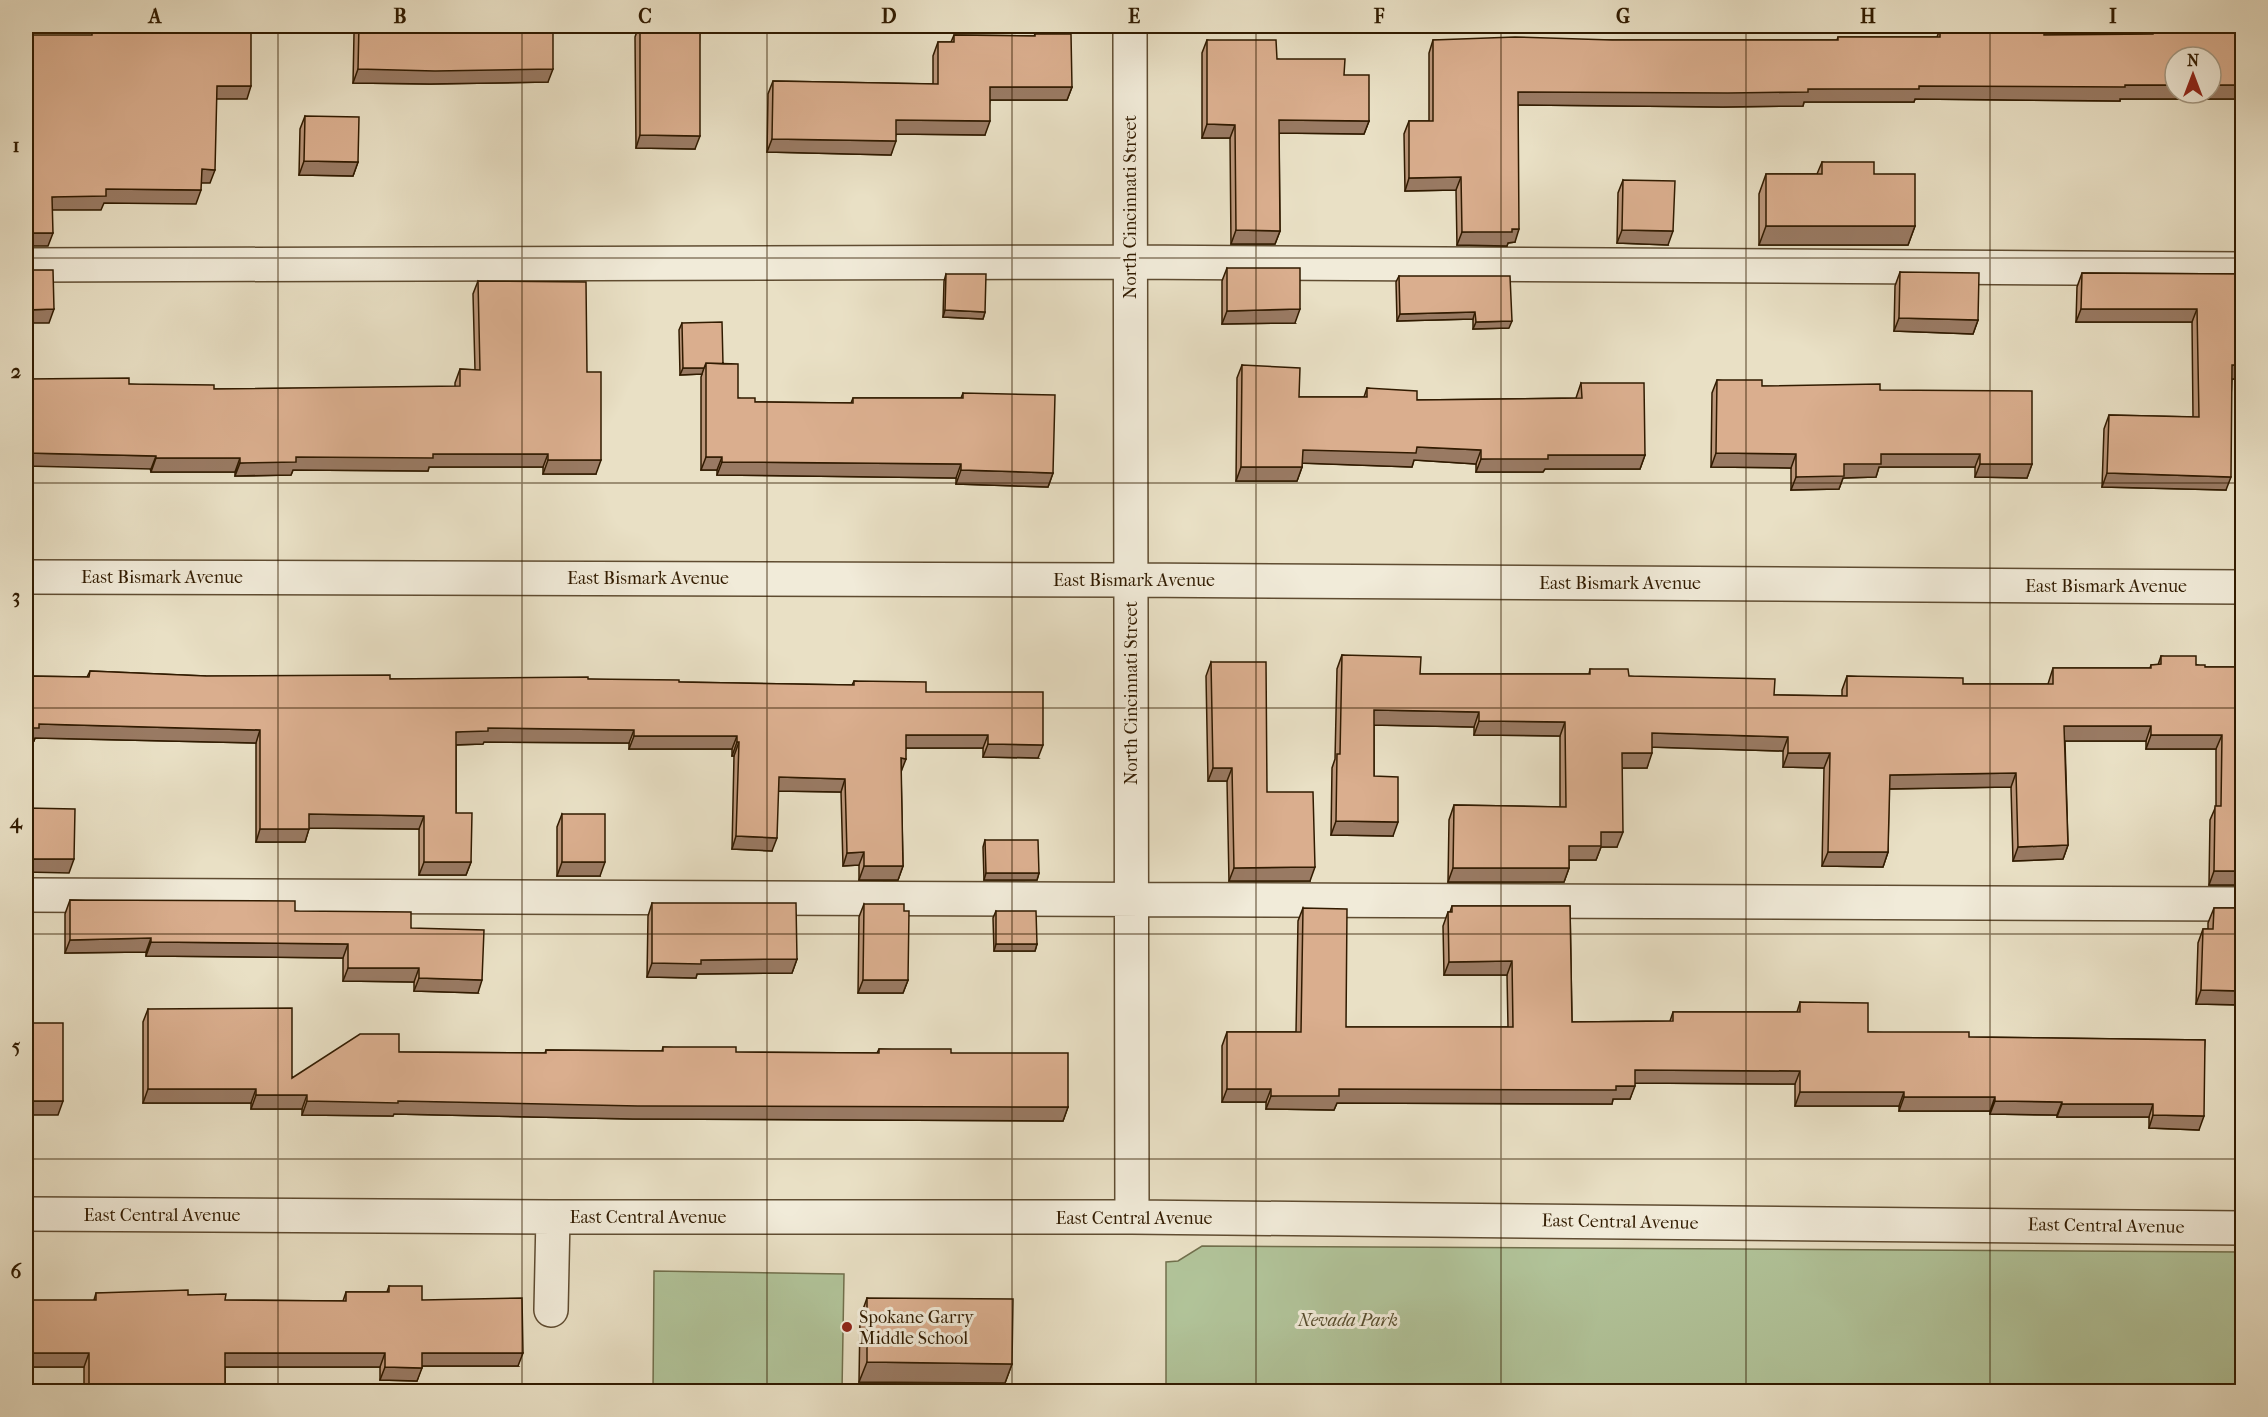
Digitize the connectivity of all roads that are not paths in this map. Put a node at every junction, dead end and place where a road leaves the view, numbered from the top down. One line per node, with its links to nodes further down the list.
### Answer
1 (1130, 26): 2 (street, North Cincinnati Street)
2 (1129, 262): 3 (street); 4 (street); 6 (street, North Cincinnati Street)
3 (26, 265)
4 (2242, 269)
5 (26, 577): 6 (street, East Bismark Avenue)
6 (1131, 580): 7 (street, East Bismark Avenue); 9 (street, North Cincinnati Street)
7 (2242, 587)
8 (26, 895): 9 (street)
9 (1132, 898): 10 (street); 13 (street, North Cincinnati Street)
10 (2242, 904)
11 (26, 1214): 12 (street, East Central Avenue)
12 (553, 1217): 13 (street, East Central Avenue); 15 (street)
13 (1132, 1217): 14 (street, East Central Avenue)
14 (2242, 1228)
15 (551, 1310)

